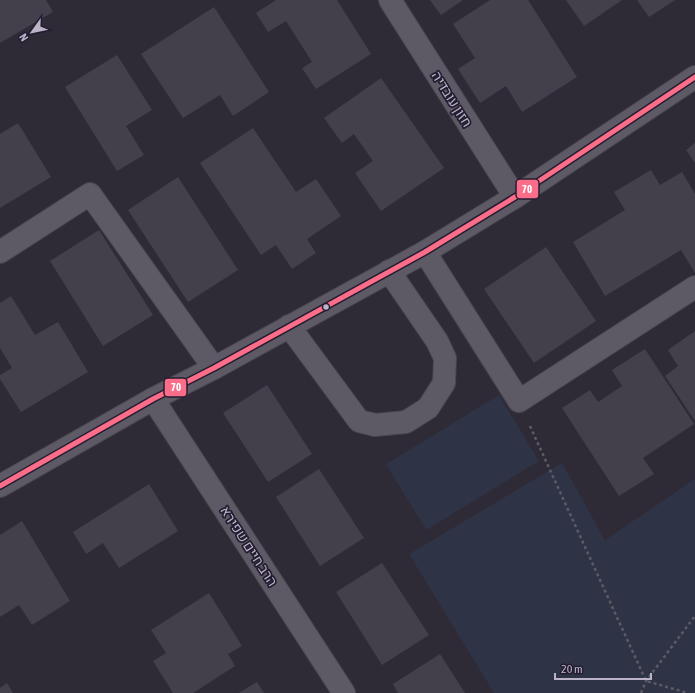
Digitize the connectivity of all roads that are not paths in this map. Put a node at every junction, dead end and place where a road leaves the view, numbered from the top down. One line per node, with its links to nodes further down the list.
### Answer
1 (390, 0): 3 (street, חזון עובדיה)
2 (695, 77): 3 (street)
3 (515, 197): 5 (street)
4 (0, 252): 9 (street)
5 (425, 252): 6 (street); 7 (street)
6 (389, 271): 8 (street); 8 (street)
7 (695, 287)
8 (289, 326): 9 (street)
9 (214, 368): 10 (street)
10 (153, 399): 11 (street); 12 (street, הרב חיים שפירא)
11 (0, 486)
12 (344, 693)

